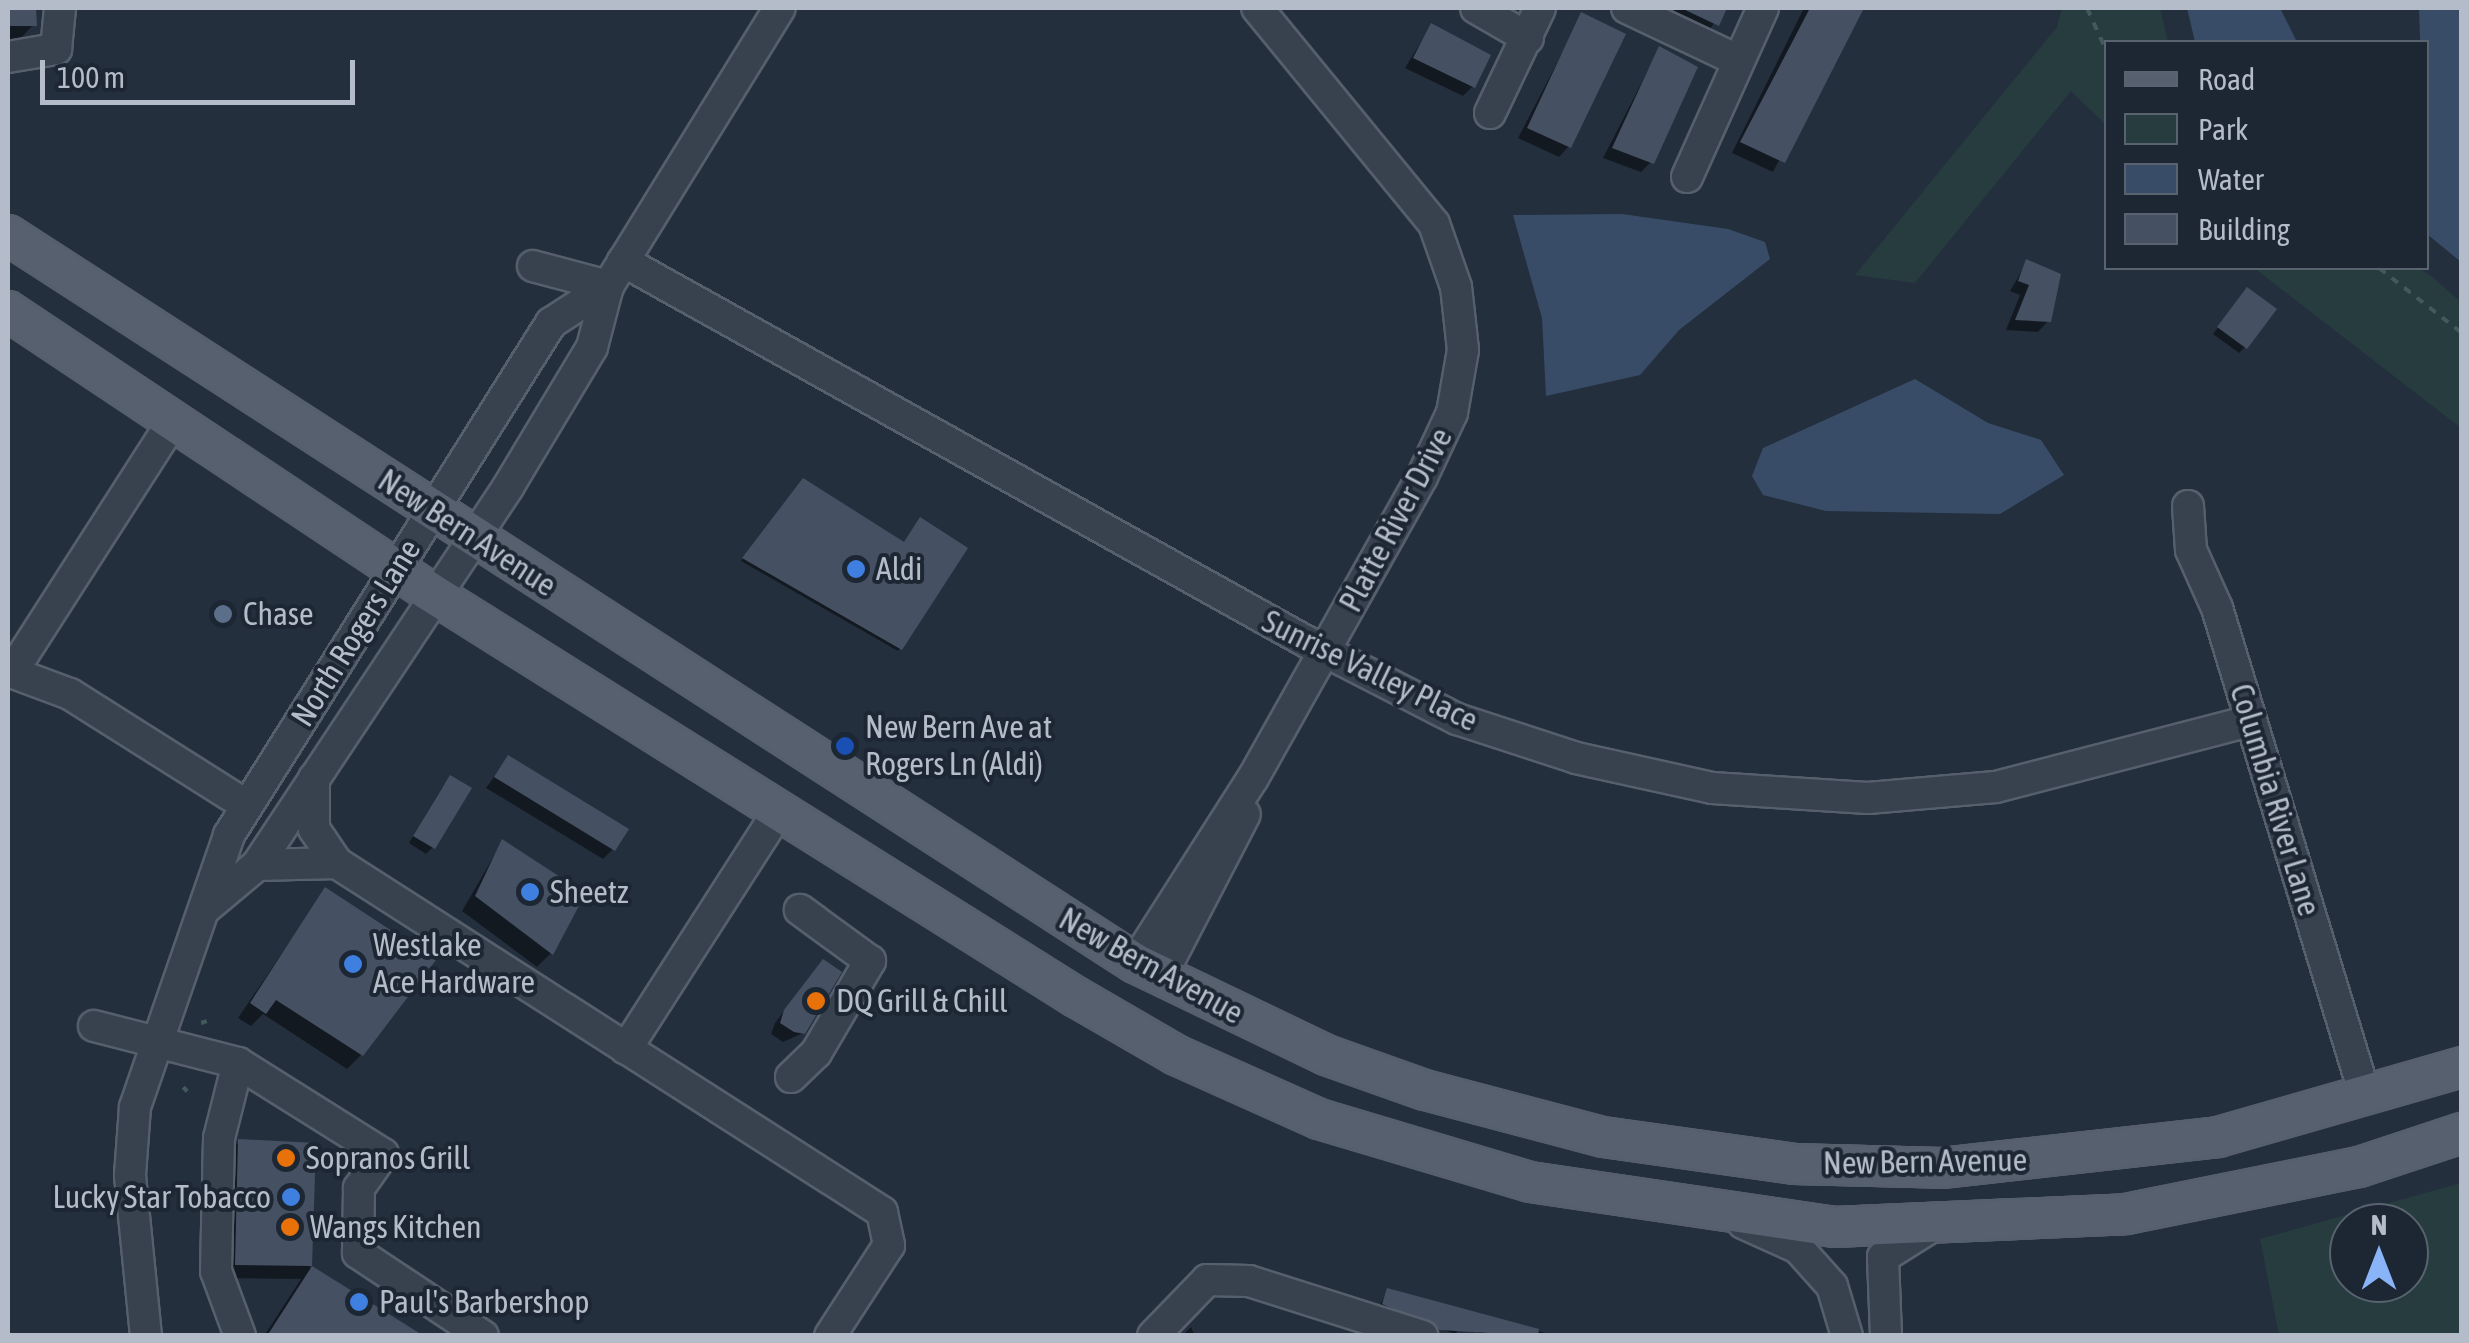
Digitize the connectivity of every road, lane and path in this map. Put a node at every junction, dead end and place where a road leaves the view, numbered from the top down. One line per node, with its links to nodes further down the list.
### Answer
1 (60, 8): 11 (street)
2 (780, 8): 18 (street, North Rogers Lane)
3 (1257, 8): 27 (street, Platte River Drive)
4 (1476, 8): 9 (street)
5 (1540, 8): 9 (street)
6 (1627, 8): 12 (street)
7 (1762, 8): 12 (street)
8 (2087, 8): 10 (path)
9 (1528, 38): 13 (street)
10 (2104, 46)
11 (8, 57)
12 (1737, 60): 14 (street)
13 (1490, 113)
14 (1687, 177)
15 (8, 235): 23 (main road, New Bern Avenue)
16 (532, 266): 18 (street, Sunrise Valley Place)
17 (2381, 270): 20 (path)
18 (615, 273): 23 (street, North Rogers Lane); 24 (street, North Rogers Lane); 27 (street, Sunrise Valley Place)
19 (8, 311): 21 (main road, New Bern Avenue)
20 (2462, 333)
21 (174, 420): 25 (main road, New Bern Avenue); 28 (street)
22 (2188, 506): 29 (street, Columbia River Lane)
23 (436, 511): 24 (main road, New Bern Avenue); 25 (street, North Rogers Lane)
24 (470, 535): 26 (street, North Rogers Lane); 37 (main road, New Bern Avenue)
25 (395, 567): 26 (main road, New Bern Avenue); 31 (street, North Rogers Lane)
26 (430, 592): 30 (street, North Rogers Lane); 32 (main road, New Bern Avenue)
27 (1326, 652): 29 (street, Sunrise Valley Place); 37 (street, Platte River Drive)
28 (10, 672): 31 (street)
29 (2250, 721): 44 (street, Columbia River Lane)
30 (314, 774): 33 (street); 34 (street, North Rogers Lane)
31 (246, 806): 35 (street, North Rogers Lane)
32 (779, 812): 40 (street); 46 (main road, New Bern Avenue)
33 (336, 863): 34 (street); 40 (street)
34 (257, 866): 35 (street, North Rogers Lane)
35 (206, 907): 39 (street, North Rogers Lane)
36 (800, 910): 43 (street)
37 (1148, 970): 44 (main road, New Bern Avenue)
38 (94, 1026): 39 (street)
39 (151, 1041): 41 (street); 48 (street, North Rogers Lane)
40 (626, 1049): 51 (street)
41 (238, 1063): 49 (street); 50 (street)
42 (2462, 1067): 44 (main road, New Bern Avenue)
43 (791, 1077)
44 (2366, 1095)
45 (2462, 1133): 47 (main road, New Bern Avenue)
46 (1731, 1218): 47 (main road, New Bern Avenue); 54 (street)
47 (1929, 1228): 55 (street)
48 (146, 1336)
49 (240, 1336)
50 (483, 1336)
51 (830, 1336)
52 (1153, 1336): 53 (street)
53 (1422, 1336)
54 (1847, 1336)
55 (1886, 1336)

